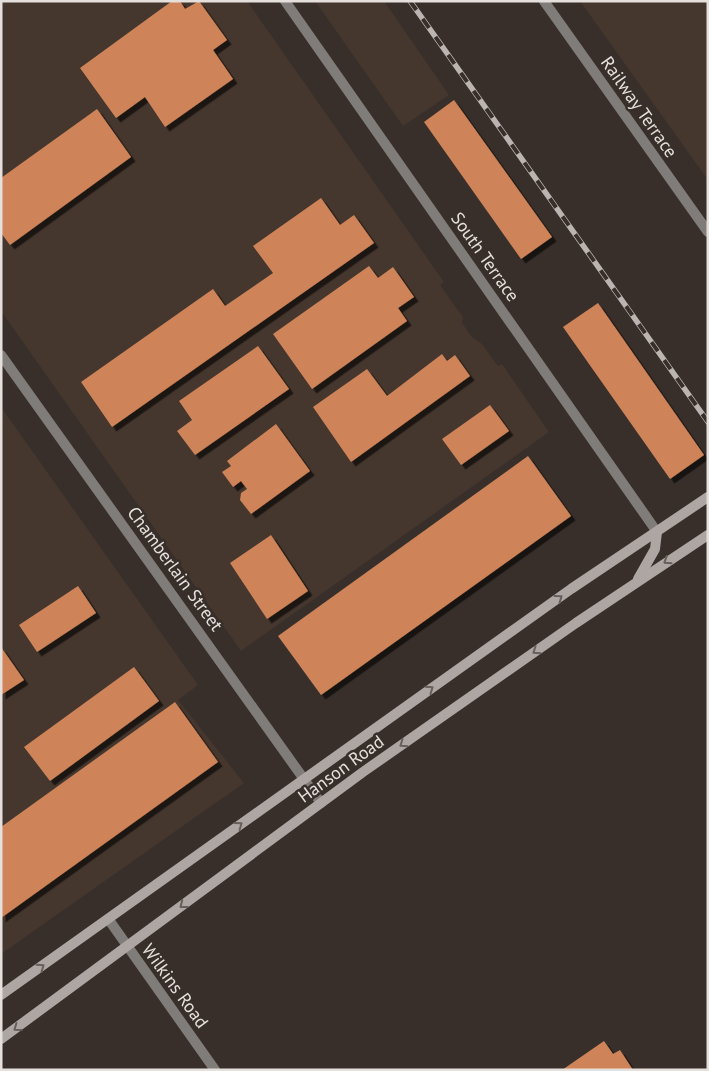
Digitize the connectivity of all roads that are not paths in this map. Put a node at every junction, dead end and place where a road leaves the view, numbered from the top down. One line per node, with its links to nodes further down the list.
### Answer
1 (284, 1): 6 (street, South Terrace)
2 (544, 1): 3 (street, Railway Terrace)
3 (708, 232)
4 (1, 355): 9 (street, Chamberlain Street)
5 (708, 498): 6 (main road, Hanson Road)
6 (657, 532): 8 (main road); 9 (main road, Hanson Road, one-way to 6)
7 (708, 535): 8 (main road, Hanson Road, one-way to 8)
8 (636, 581): 10 (main road, Hanson Road, one-way to 10)
9 (304, 778): 10 (street, Chamberlain Street); 11 (main road, Hanson Road, one-way to 9)
10 (321, 803): 12 (main road, Hanson Road, one-way to 12)
11 (109, 920): 12 (street, Wilkins Road); 13 (main road, Hanson Road, one-way to 11)
12 (128, 948): 15 (main road, Hanson Road, one-way to 15); 16 (street, Wilkins Road)
13 (6, 989): 14 (main road, Hanson Road)
14 (1, 995)
15 (1, 1039)
16 (215, 1070)

